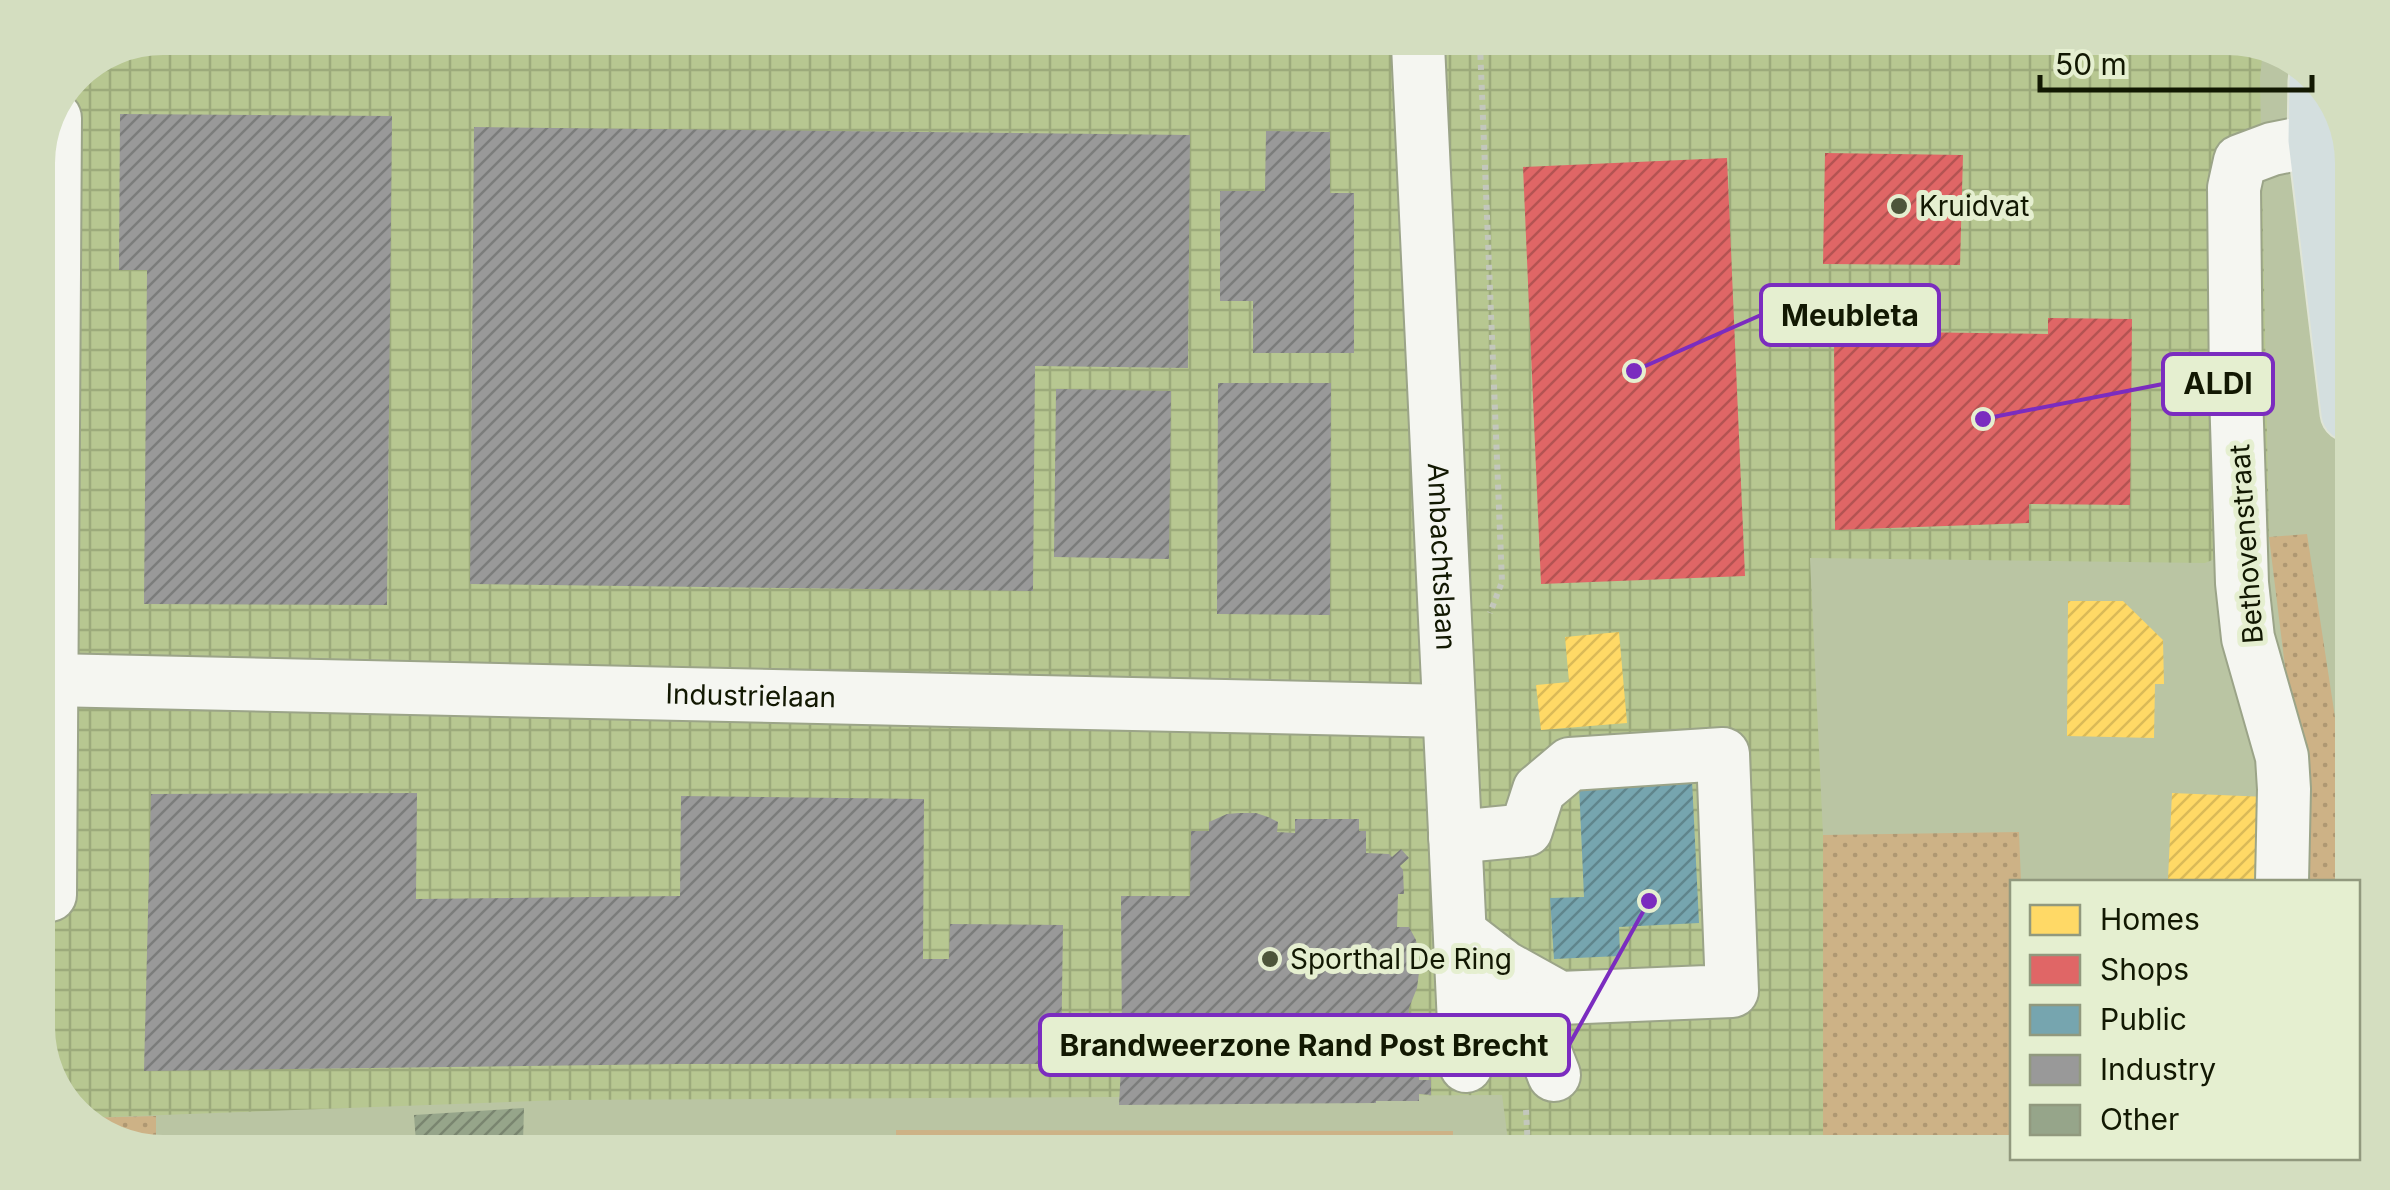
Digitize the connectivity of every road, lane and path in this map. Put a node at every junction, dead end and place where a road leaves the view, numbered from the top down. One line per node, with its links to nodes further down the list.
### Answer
1 (1418, 55): 8 (street, Ambachtslaan)
2 (1480, 55): 6 (path)
3 (2317, 103): 4 (main road)
4 (2316, 140): 5 (main road); 10 (street, Bethovenstraat)
5 (2335, 298)
6 (1488, 617)
7 (55, 680): 8 (street, Industrielaan)
8 (1449, 711): 9 (street, Ambachtslaan)
9 (1455, 836): 11 (street, Ambachtslaan); 11 (street)
10 (2282, 880)
11 (1460, 933): 12 (street, Ambachtslaan)
12 (1463, 986): 13 (street, Ambachtslaan); 14 (street)
13 (1466, 1066)
14 (1554, 1075)

